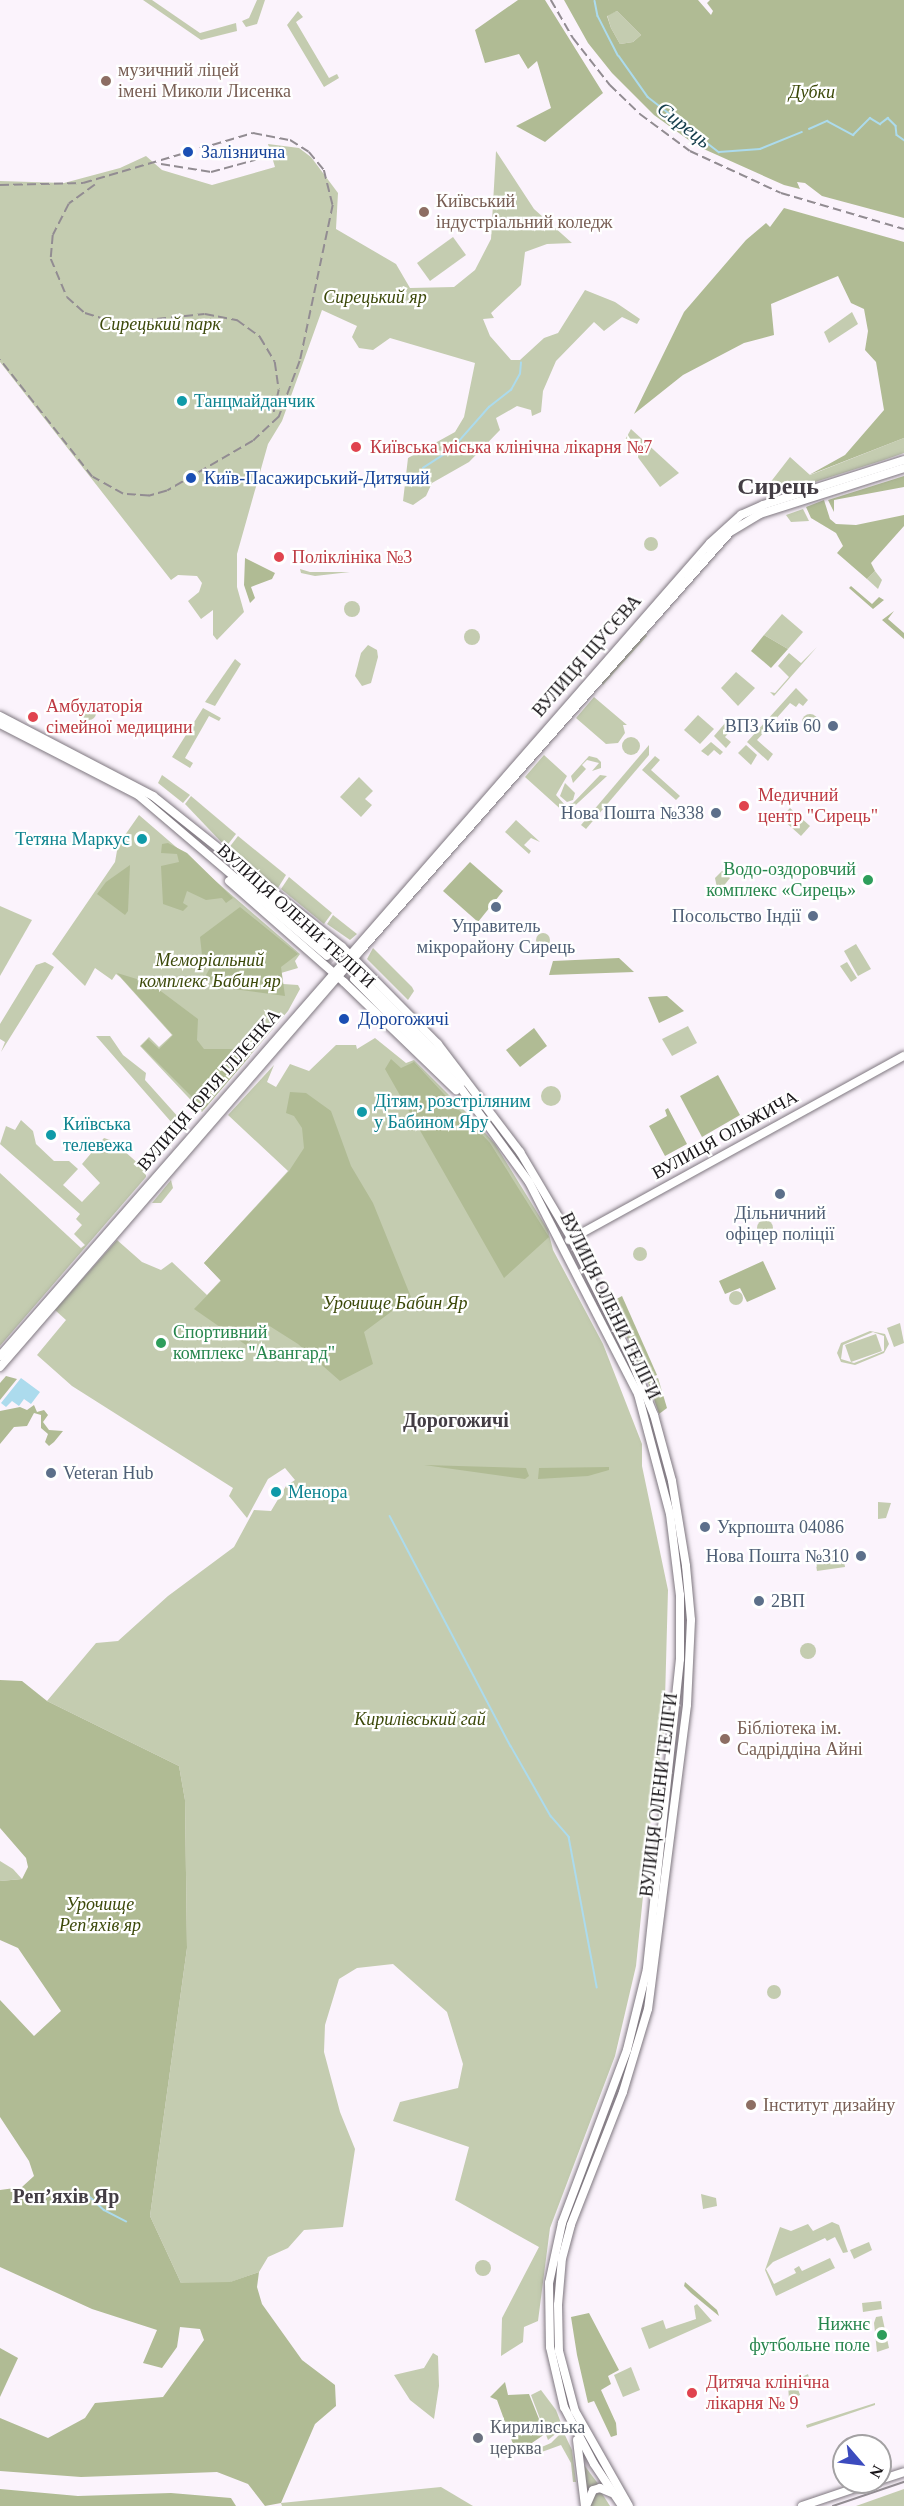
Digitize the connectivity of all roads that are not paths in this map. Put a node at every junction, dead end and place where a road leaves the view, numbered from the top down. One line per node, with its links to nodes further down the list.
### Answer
1 (904, 460): 7 (main road, ВУЛИЦЯ ЩУСЄВА)
2 (904, 468): 7 (main road, ВУЛИЦЯ ЩУСЄВА)
3 (0, 716): 5 (main road, ВУЛИЦЯ ОЛЕНИ ТЕЛІГИ)
4 (0, 724): 6 (main road, ВУЛИЦЯ ОЛЕНИ ТЕЛІГИ)
5 (203, 838): 6 (main road, ВУЛИЦЯ ОЛЕНИ ТЕЛІГИ); 7 (main road, ВУЛИЦЯ ОЛЕНИ ТЕЛІГИ)
6 (196, 846): 8 (main road, ВУЛИЦЯ ОЛЕНИ ТЕЛІГИ)
7 (352, 956): 8 (main road, ВУЛИЦЯ ЮРІЯ ІЛЛЄНКА); 10 (main road, ВУЛИЦЯ ОЛЕНИ ТЕЛІГИ)
8 (336, 974): 11 (main road, ВУЛИЦЯ ОЛЕНИ ТЕЛІГИ); 12 (main road, ВУЛИЦЯ ЮРІЯ ІЛЛЄНКА)
9 (904, 1056): 13 (main road, ВУЛИЦЯ ОЛЬЖИЧА)
10 (486, 1103): 11 (main road, ВУЛИЦЯ ОЛЕНИ ТЕЛІГИ); 13 (main road, ВУЛИЦЯ ОЛЕНИ ТЕЛІГИ)
11 (478, 1110): 13 (main road, ВУЛИЦЯ ОЛЕНИ ТЕЛІГИ)
12 (112, 1233): 14 (main road, ВУЛИЦЯ ЮРІЯ ІЛЛЄНКА); 15 (main road, ВУЛИЦЯ ЮРІЯ ІЛЛЄНКА)
13 (567, 1240): 16 (main road, ВУЛИЦЯ ОЛЕНИ ТЕЛІГИ); 21 (main road, ВУЛИЦЯ ОЛЕНИ ТЕЛІГИ)
14 (0, 1356)
15 (0, 1367)
16 (576, 2434): 18 (main road, ВУЛИЦЯ ОЛЕНИ ТЕЛІГИ); 19 (main road)
17 (838, 2494): 22 (main road)
18 (617, 2497): 19 (main road); 20 (main road, ВУЛИЦЯ ОЛЕНИ ТЕЛІГИ)
19 (585, 2506)
20 (622, 2506)
21 (629, 2506)
22 (802, 2506)

